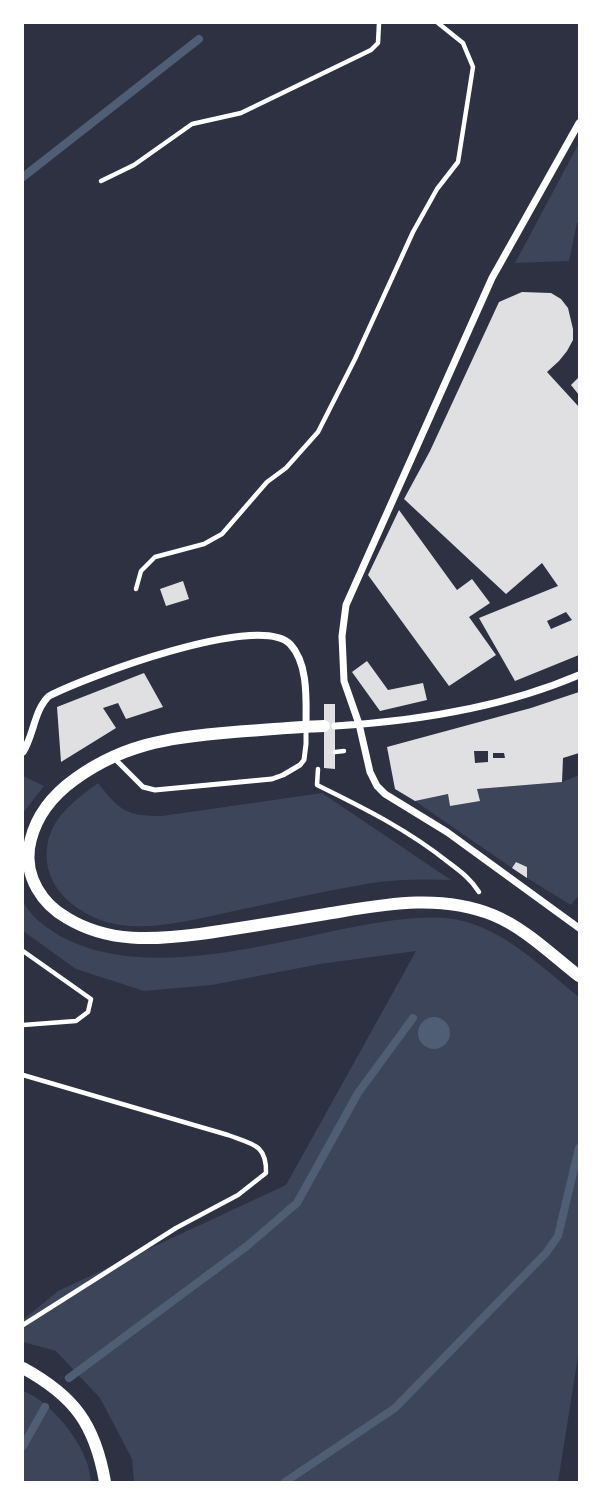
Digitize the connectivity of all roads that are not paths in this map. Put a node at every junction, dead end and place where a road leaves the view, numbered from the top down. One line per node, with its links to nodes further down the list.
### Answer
1 (579, 123): 3 (street)
2 (579, 675): 3 (street)
3 (359, 724): 4 (street); 8 (street)
4 (330, 726): 5 (street)
5 (306, 727): 6 (street); 7 (street); 7 (lane)
6 (23, 752)
7 (113, 756): 9 (street)
8 (579, 928)
9 (579, 976)
10 (23, 1368): 11 (street)
11 (105, 1482)

